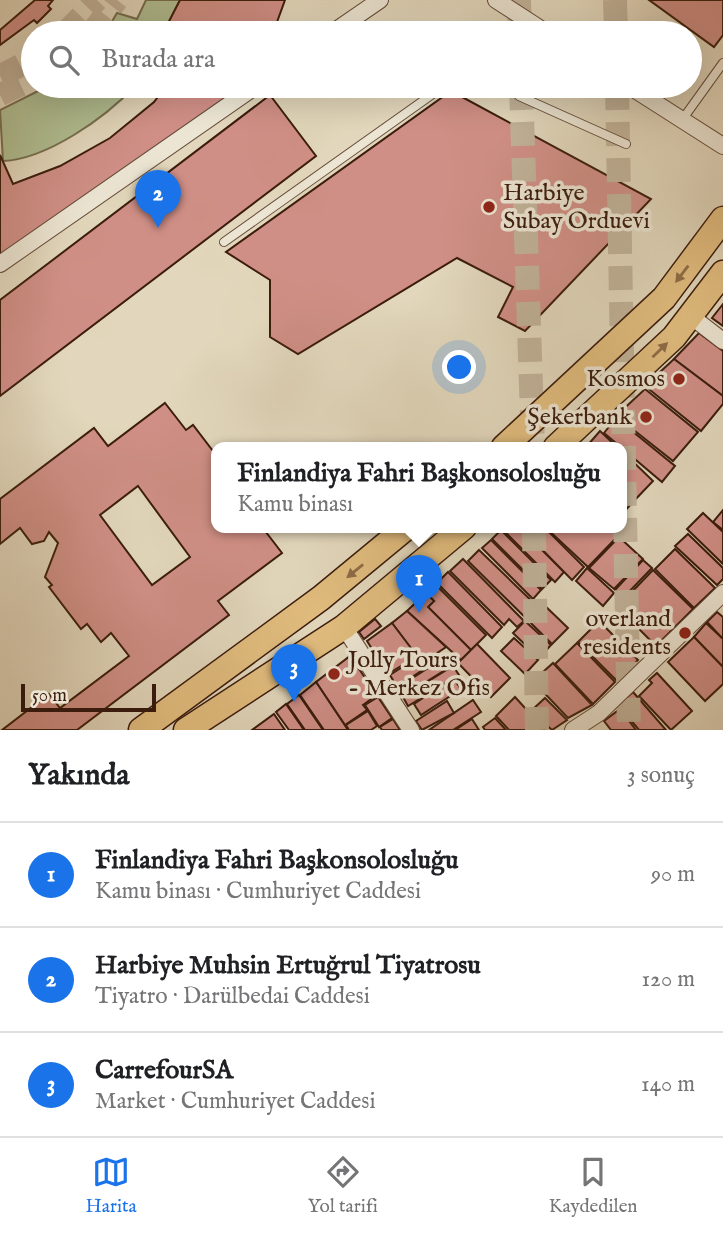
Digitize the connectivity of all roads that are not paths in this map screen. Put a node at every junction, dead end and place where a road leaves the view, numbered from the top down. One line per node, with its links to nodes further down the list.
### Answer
1 (380, 0): 3 (street)
2 (507, 3): 4 (street)
3 (349, 21)
4 (531, 21)
5 (723, 63): 6 (lane)
6 (702, 92)
7 (239, 98): 17 (street)
8 (427, 98): 16 (lane)
9 (523, 98): 13 (lane)
10 (648, 98): 12 (street)
11 (698, 98): 12 (lane)
12 (682, 120): 14 (street)
13 (626, 144)
14 (723, 146)
15 (723, 219): 21 (main road, one-way to 21)
16 (224, 242)
17 (0, 264)
18 (723, 273): 19 (main road)
19 (692, 317): 20 (street); 22 (main road, one-way to 19)
20 (723, 341)
21 (509, 442)
22 (561, 442)
23 (400, 533): 27 (main road, one-way to 27)
24 (457, 533): 26 (main road)
25 (723, 593): 30 (street)
26 (344, 627): 28 (main road); 29 (street)
27 (141, 730)
28 (186, 730)
29 (411, 730)
30 (573, 730)

